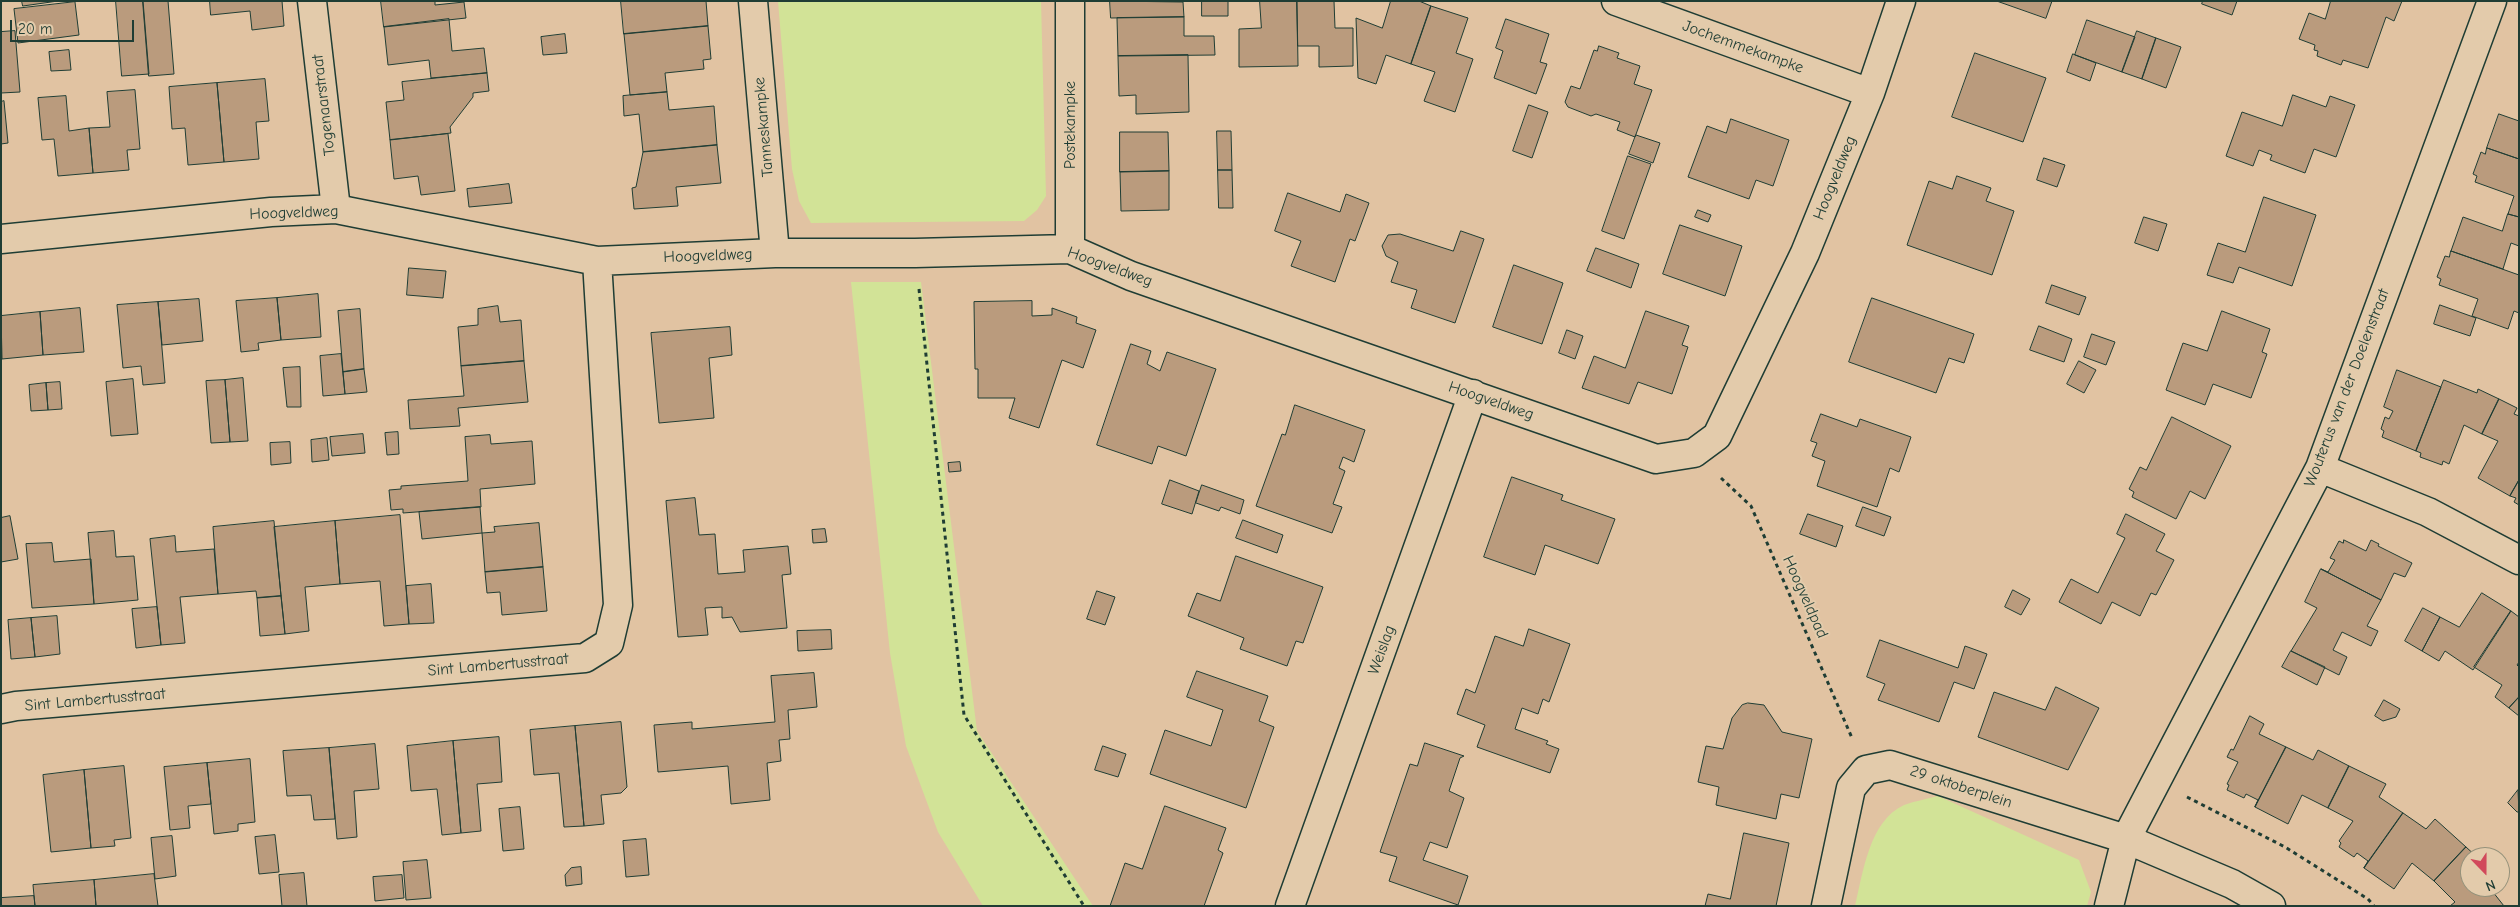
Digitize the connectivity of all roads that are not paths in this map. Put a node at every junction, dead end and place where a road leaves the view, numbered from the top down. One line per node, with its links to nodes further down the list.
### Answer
1 (312, 1): 8 (street, Togenaarstraat)
2 (753, 1): 11 (street, Tanneskampke)
3 (1070, 1): 10 (street, Postekampke)
4 (1616, 1): 7 (street, Jochemmekampke)
5 (1901, 1): 7 (street, Hoogveldweg)
6 (2492, 1): 14 (street, Wouterus van der Doelenstraat)
7 (1870, 93): 13 (street, Hoogveldweg)
8 (336, 208): 9 (street, Hoogveldweg); 12 (street, Hoogveldweg)
9 (1, 239)
10 (1070, 249): 11 (street, Hoogveldweg); 13 (street, Hoogveldweg)
11 (775, 253): 12 (street, Hoogveldweg)
12 (597, 261): 16 (street, Sint Lambertusstraat)
13 (1473, 394): 18 (street, Weislag)
14 (2320, 468): 15 (street); 17 (street, Wouterus van der Doelenstraat)
15 (2519, 560)
16 (1, 709)
17 (2126, 839): 19 (street, 29 oktoberplein); 20 (street); 21 (street, 29 oktoberplein)
18 (1290, 906)
19 (1826, 906)
20 (2109, 906)
21 (2271, 906)

